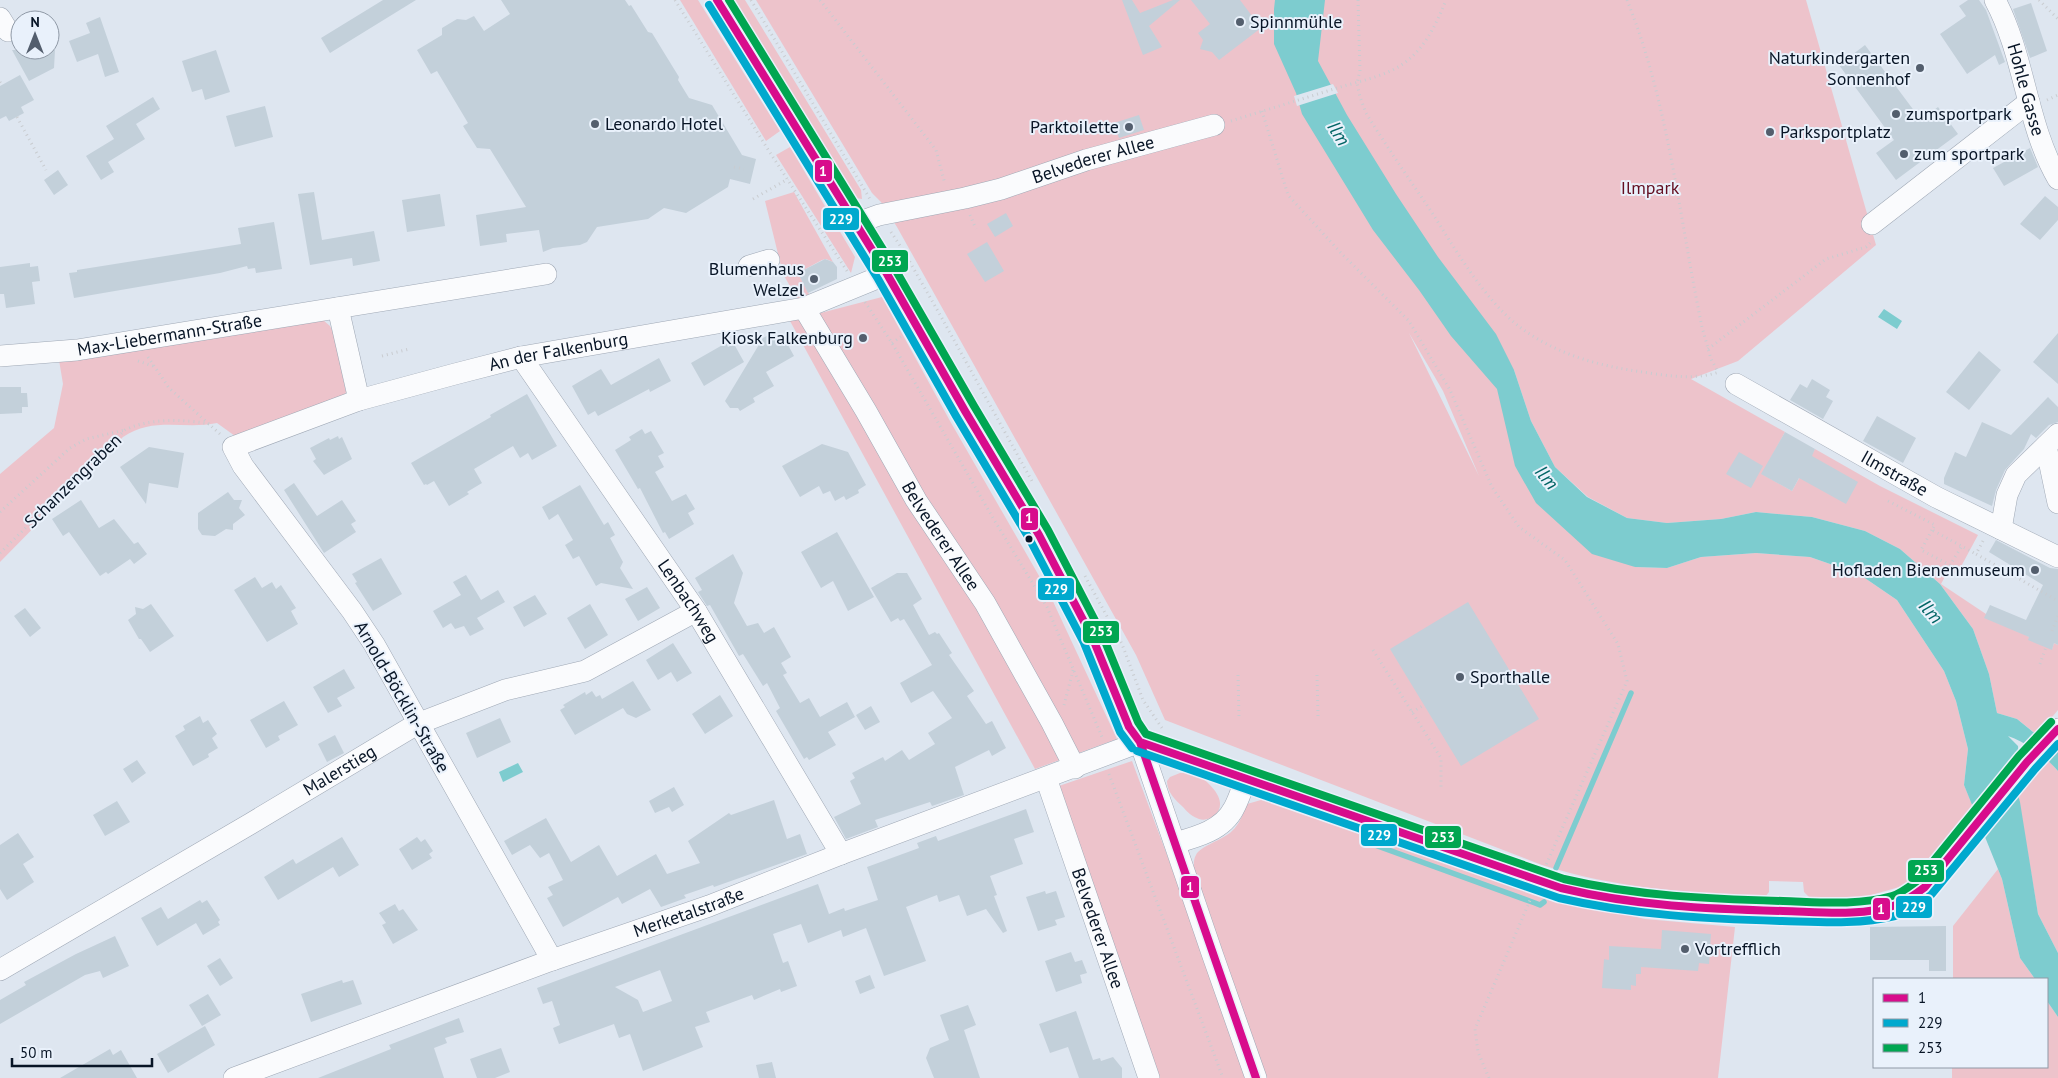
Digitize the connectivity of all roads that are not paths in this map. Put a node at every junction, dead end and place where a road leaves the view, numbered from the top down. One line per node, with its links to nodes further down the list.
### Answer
1 (717, 0): 6 (street)
2 (1995, 0): 3 (street, Hohle Gasse)
3 (2029, 102): 5 (street, Hohle Gasse); 7 (street)
4 (1218, 124): 6 (street, Belvederer Allee)
5 (2058, 179)
6 (857, 223): 11 (street)
7 (1872, 224)
8 (769, 260): 9 (street)
9 (749, 266)
10 (546, 274): 12 (street, Max-Liebermann-Straße)
11 (888, 274): 13 (street, An der Falkenburg); 26 (street)
12 (338, 308): 14 (street, Max-Liebermann-Straße); 17 (street)
13 (804, 308): 15 (street, An der Falkenburg); 27 (street, Belvederer Allee)
14 (0, 356)
15 (521, 357): 17 (street, An der Falkenburg); 23 (street, Lenbachweg)
16 (1736, 384): 21 (street, Ilmstraße)
17 (359, 400): 19 (street, An der Falkenburg)
18 (2052, 440): 20 (street); 21 (street)
19 (233, 447): 24 (street, Arnold-Böcklin-Straße)
20 (2058, 504)
21 (1996, 527): 22 (street, Ilmstraße)
22 (2058, 557)
23 (696, 611): 24 (street, Malerstieg); 31 (street, Lenbachweg)
24 (417, 724): 32 (street, Arnold-Böcklin-Straße); 33 (street, Malerstieg)
25 (2058, 729): 29 (street)
26 (1140, 742): 27 (street, Merketalstraße); 29 (street); 30 (street)
27 (1074, 768): 28 (street, Merketalstraße)
28 (1046, 778): 31 (street, Merketalstraße); 35 (street, Belvederer Allee)
29 (1246, 779): 30 (street)
30 (1176, 843): 36 (street)
31 (841, 854): 32 (street, Merketalstraße)
32 (552, 960): 34 (street, Merketalstraße)
33 (0, 970)
34 (234, 1078)
35 (1149, 1078)
36 (1256, 1078)

